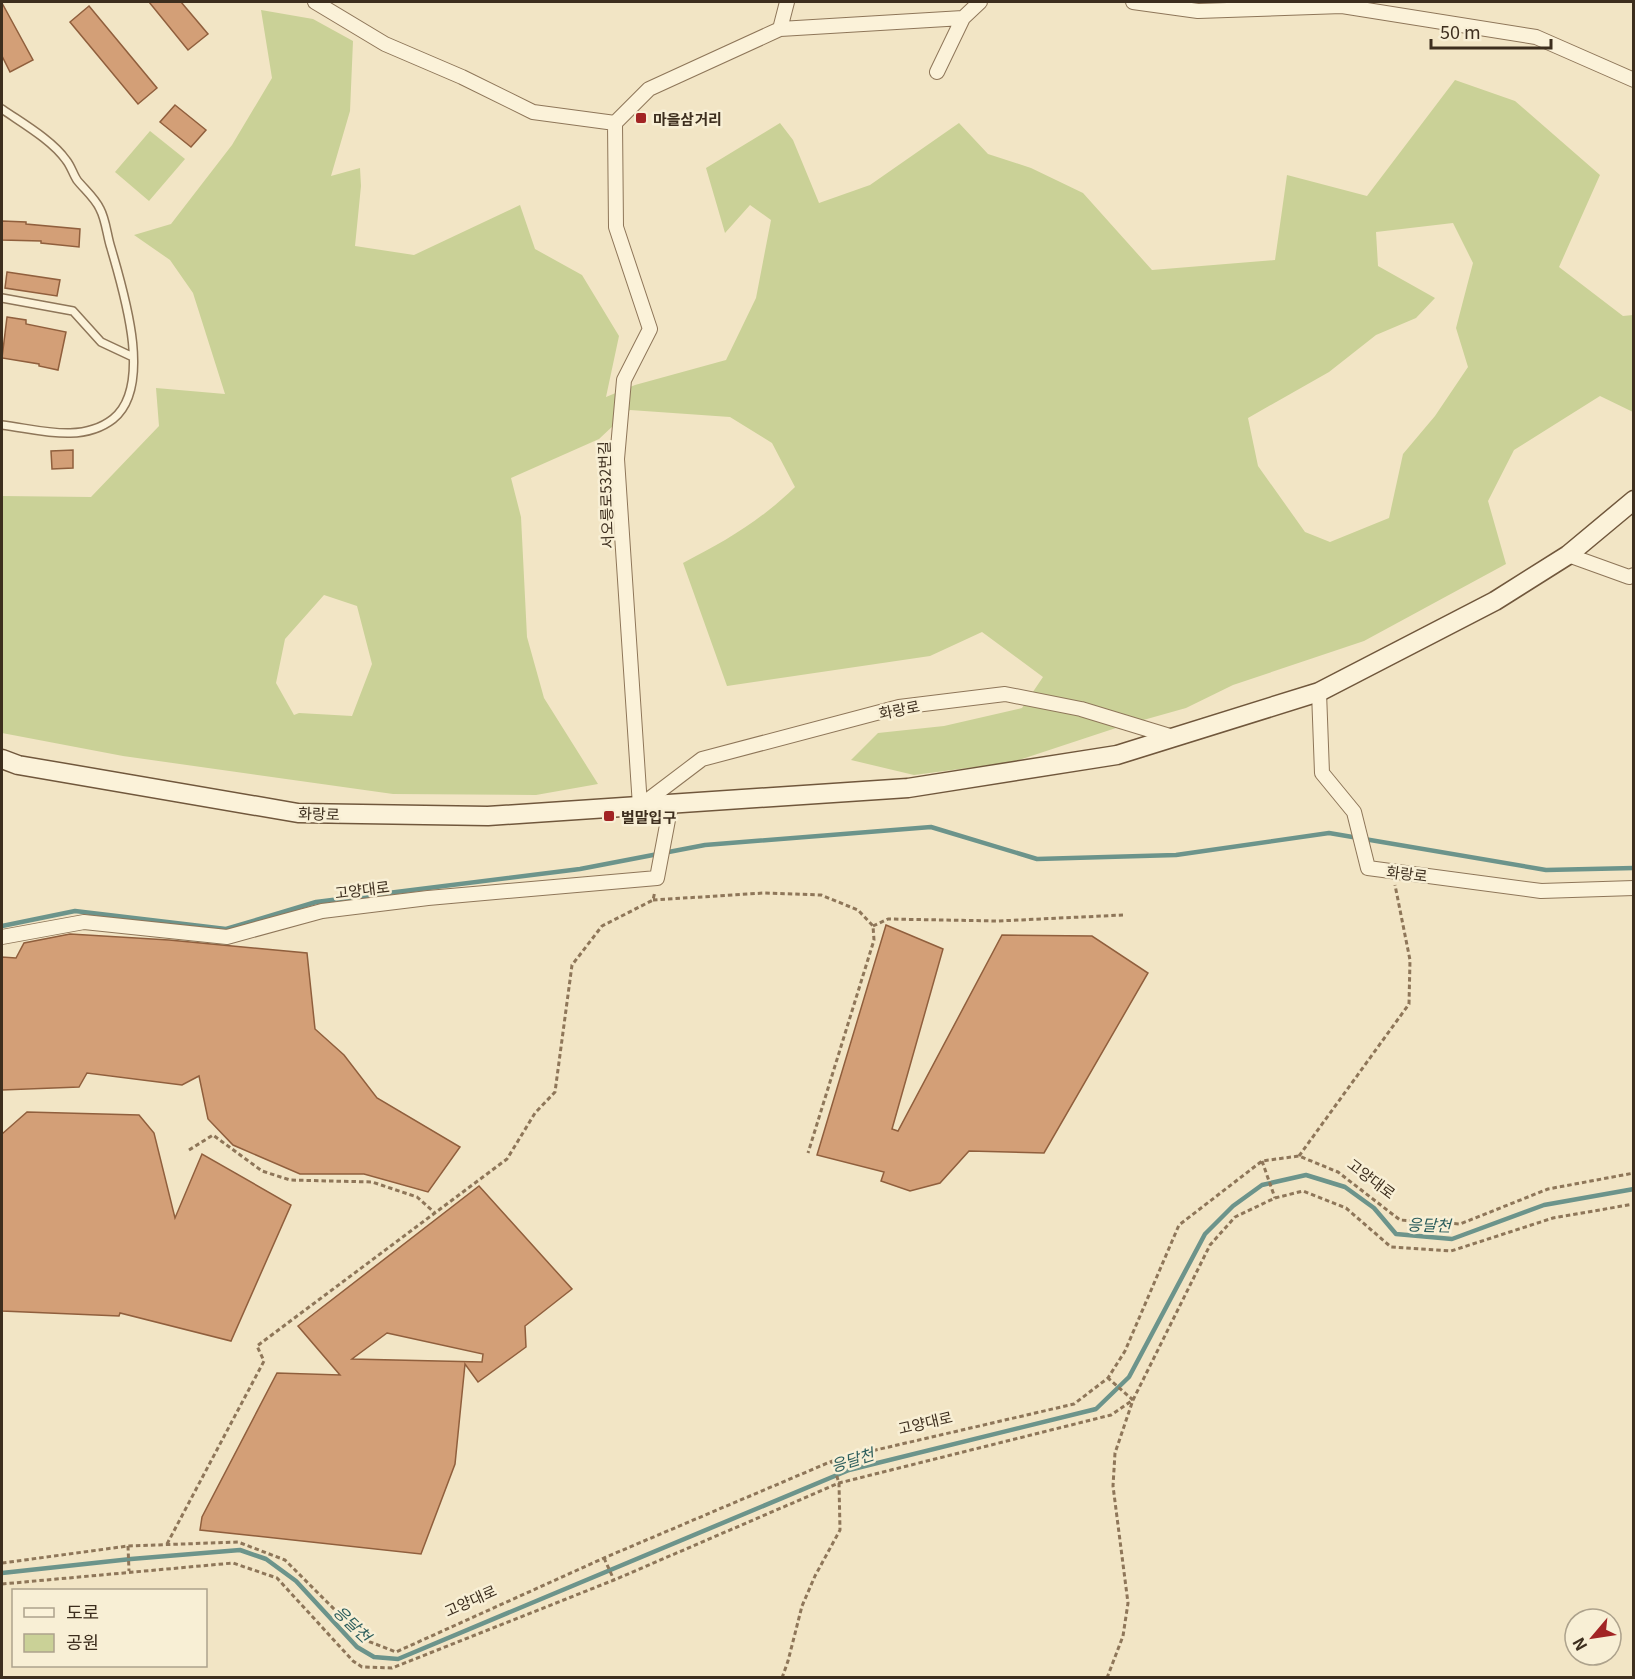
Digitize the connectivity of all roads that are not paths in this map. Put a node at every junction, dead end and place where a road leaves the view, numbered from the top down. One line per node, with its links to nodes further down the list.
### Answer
1 (315, 2): 10 (street)
2 (787, 2): 6 (street)
3 (980, 2): 5 (street)
4 (1133, 2): 8 (street)
5 (963, 18): 6 (street); 7 (street)
6 (780, 29): 10 (street)
7 (937, 72)
8 (1634, 80)
9 (2, 109): 12 (lane)
10 (615, 123): 21 (street, 서오릉로532번길)
11 (2, 298): 12 (lane)
12 (133, 357): 13 (lane)
13 (2, 424)
14 (1634, 500): 15 (main road, 화랑로)
15 (1568, 555): 16 (street); 17 (main road, 화랑로)
16 (1634, 575)
17 (1319, 692): 18 (main road, 화랑로); 22 (street, 화랑로)
18 (1173, 737): 20 (main road, 화랑로); 21 (street, 화랑로)
19 (2, 759): 21 (main road, 화랑로)
20 (671, 804): 21 (main road, 화랑로); 23 (street, 고양대로)
21 (640, 806)
22 (1634, 888)
23 (2, 938)

